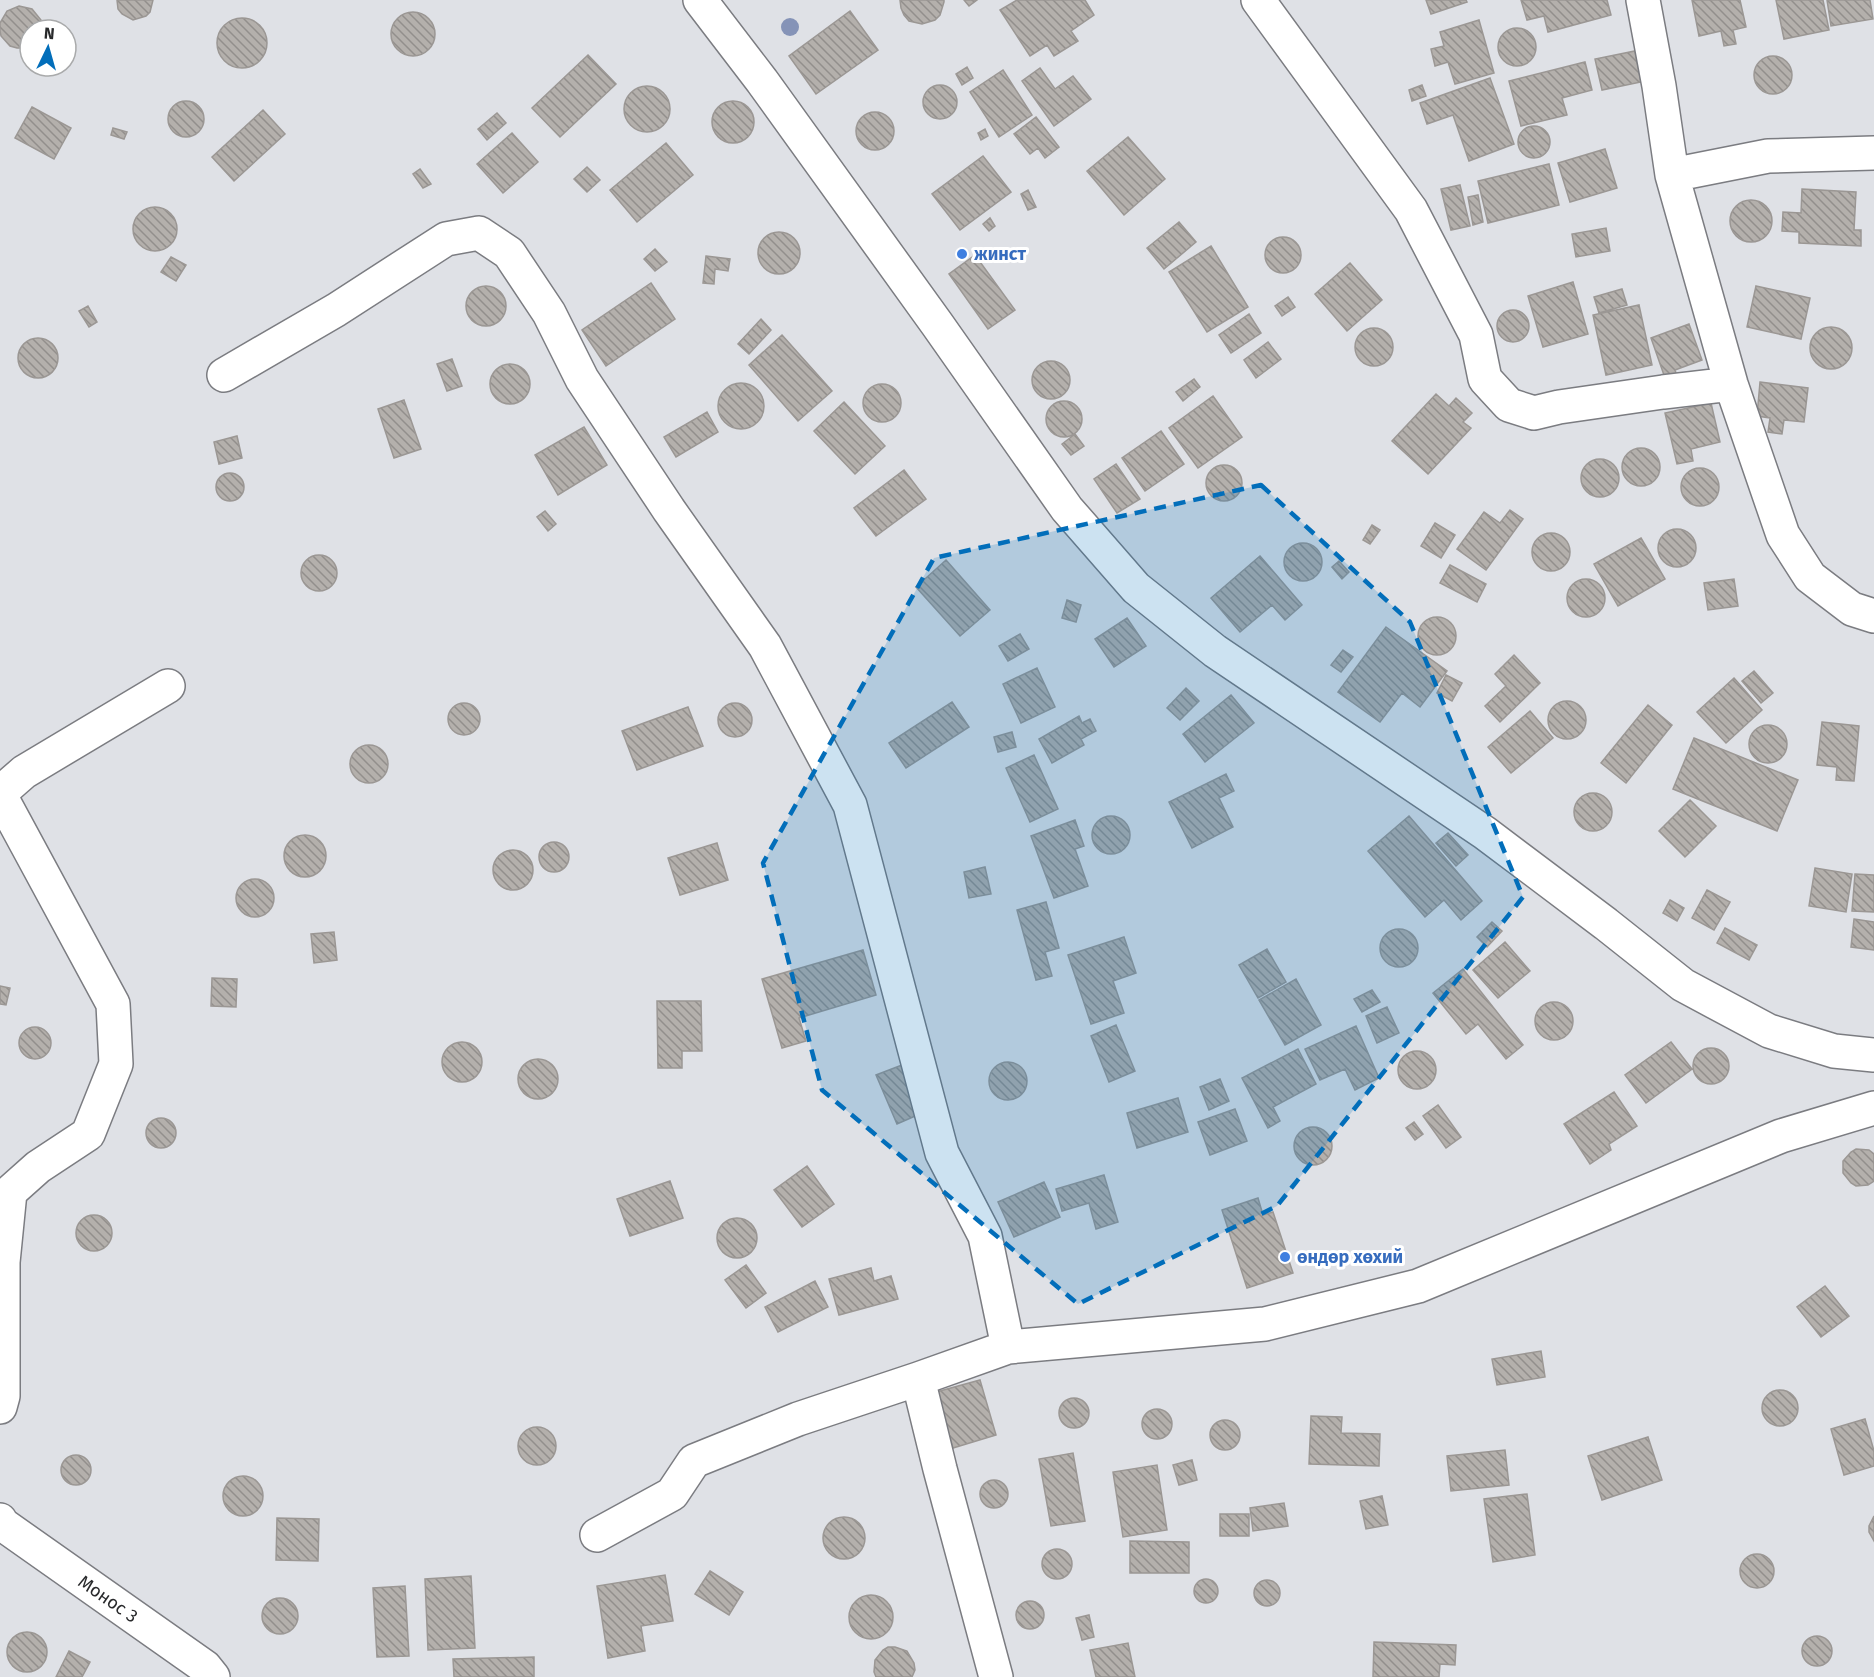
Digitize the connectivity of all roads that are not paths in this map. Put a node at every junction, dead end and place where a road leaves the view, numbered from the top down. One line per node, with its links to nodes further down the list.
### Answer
1 (700, 0): 11 (street)
2 (1258, 0): 7 (street)
3 (1643, 0): 5 (street)
4 (1874, 153): 5 (street)
5 (1672, 175): 7 (street)
6 (224, 375): 13 (street)
7 (1731, 384): 8 (street)
8 (1874, 616)
9 (168, 686): 10 (street)
10 (0, 794): 15 (street)
11 (1874, 1055)
12 (1874, 1108): 13 (street)
13 (1008, 1347): 14 (street)
14 (918, 1379): 17 (street); 19 (street)
15 (0, 1407)
16 (1, 1523): 18 (street, Монос 3)
17 (597, 1535)
18 (213, 1677)
19 (996, 1677)

